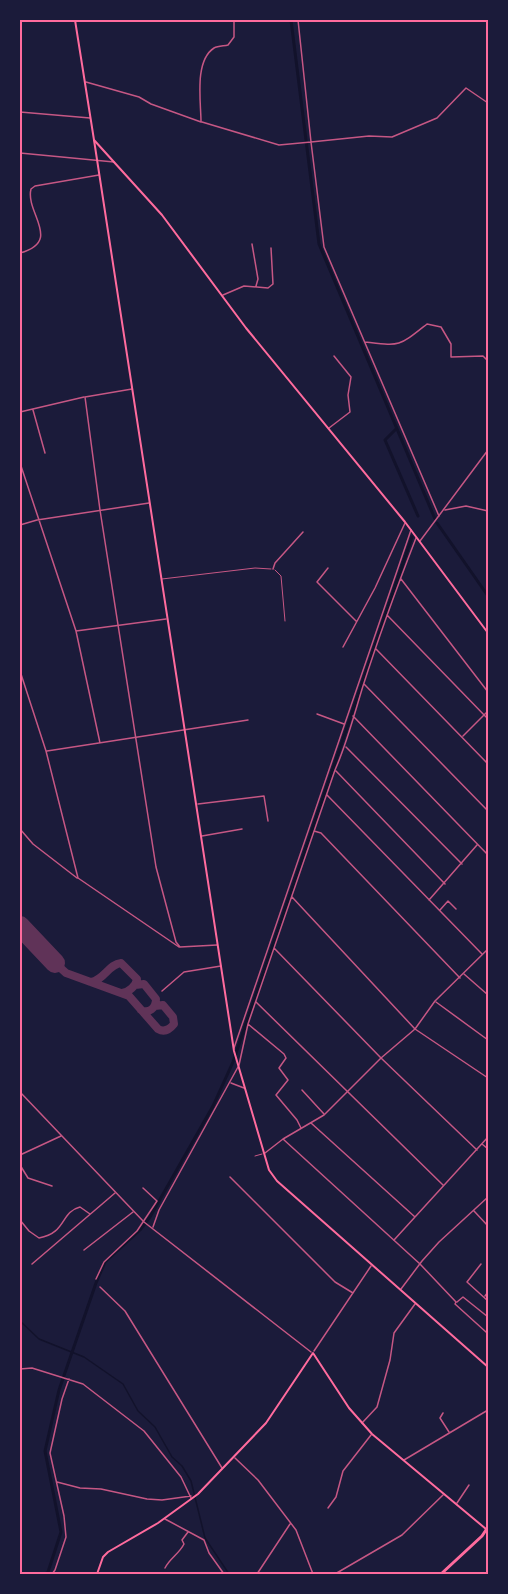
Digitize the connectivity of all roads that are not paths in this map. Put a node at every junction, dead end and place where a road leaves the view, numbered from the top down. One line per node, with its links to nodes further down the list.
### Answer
1 (75, 20): 4 (main road)
2 (234, 20): 8 (street)
3 (298, 20): 10 (street)
4 (85, 82): 7 (main road); 8 (street)
5 (489, 103): 10 (street)
6 (20, 112): 7 (street)
7 (91, 118): 9 (main road)
8 (201, 122): 10 (street)
9 (94, 140): 12 (main road); 13 (main road)
10 (311, 142): 20 (street)
11 (20, 153): 12 (street)
12 (98, 160): 13 (street); 14 (main road)
13 (114, 162): 19 (main road)
14 (100, 175): 17 (street); 23 (main road)
15 (252, 244): 18 (street)
16 (271, 248): 18 (street)
17 (20, 253)
18 (256, 287): 19 (street)
19 (222, 295): 27 (main road)
20 (364, 342): 22 (street); 35 (street)
21 (334, 356): 27 (street)
22 (489, 361)
23 (132, 389): 24 (street); 31 (main road)
24 (85, 397): 25 (street); 32 (street)
25 (33, 409): 26 (street); 29 (street)
26 (20, 412)
27 (329, 428): 37 (main road)
28 (489, 450): 33 (street)
29 (45, 453)
30 (20, 463): 36 (street)
31 (150, 503): 32 (street); 46 (main road)
32 (100, 510): 36 (street); 51 (street)
33 (444, 510): 34 (street); 35 (street)
34 (489, 511)
35 (439, 516): 42 (street)
36 (37, 520): 38 (street); 52 (street)
37 (405, 522): 39 (main road); 50 (street)
38 (20, 525)
39 (411, 530): 41 (main road); 65 (street)
40 (303, 532): 44 (street)
41 (417, 538): 42 (main road); 45 (street)
42 (420, 542): 53 (main road)
43 (328, 568): 50 (street)
44 (273, 569): 46 (lane); 49 (lane)
45 (400, 578): 47 (street); 58 (street)
46 (161, 579): 48 (main road)
47 (387, 615): 55 (street); 61 (street)
48 (167, 619): 51 (street); 66 (main road)
49 (285, 621)
50 (357, 621): 54 (street)
51 (118, 625): 52 (street); 68 (street)
52 (76, 631): 69 (street)
53 (489, 633)
54 (344, 647)
55 (376, 648): 57 (street); 67 (street)
56 (20, 671): 71 (street)
57 (363, 684): 62 (street); 76 (street)
58 (489, 692)
59 (489, 711): 61 (street)
60 (317, 714): 65 (street)
61 (485, 715): 63 (street); 67 (street)
62 (353, 716): 70 (street); 82 (street)
63 (489, 719)
64 (248, 720): 66 (street)
65 (345, 725): 108 (street)
66 (184, 729): 68 (street); 75 (main road)
67 (462, 737): 72 (street)
68 (136, 738): 69 (street); 92 (street)
69 (100, 743): 71 (street)
70 (346, 746): 73 (street); 84 (street)
71 (46, 751): 85 (street)
72 (489, 764)
73 (335, 770): 74 (street); 86 (street)
74 (327, 795): 80 (street); 88 (street)
75 (196, 804): 77 (street); 81 (main road)
76 (489, 811)
77 (268, 821)
78 (20, 829): 85 (street)
79 (242, 829): 81 (street)
80 (314, 831): 87 (street); 100 (street)
81 (200, 836): 91 (main road)
82 (478, 844): 83 (street); 84 (street)
83 (489, 855)
84 (462, 864): 86 (street)
85 (78, 878): 92 (street)
86 (444, 884): 88 (street)
87 (291, 897): 93 (street); 106 (street)
88 (429, 900): 90 (street)
89 (456, 909): 90 (street)
90 (439, 910): 96 (street)
91 (218, 945): 92 (street); 98 (main road)
92 (180, 947)
93 (274, 948): 104 (street); 109 (street)
94 (489, 949): 95 (street)
95 (485, 952): 96 (street); 97 (street)
96 (482, 955): 99 (street)
97 (489, 955)
98 (221, 966): 101 (street); 108 (main road)
99 (464, 974): 100 (street); 102 (street)
100 (460, 978): 103 (street)
101 (162, 992)
102 (489, 995)
103 (435, 1001): 106 (street); 107 (street)
104 (255, 1002): 105 (street); 115 (street)
105 (248, 1024): 110 (street); 119 (street)
106 (415, 1029): 109 (street); 111 (street)
107 (489, 1040)
108 (234, 1050): 110 (main road)
109 (381, 1058): 115 (street); 125 (street)
110 (238, 1064): 112 (street); 113 (main road)
111 (489, 1078)
112 (231, 1082): 113 (street); 143 (street)
113 (246, 1088): 126 (main road)
114 (302, 1090): 117 (street)
115 (348, 1091): 117 (street); 131 (street)
116 (20, 1092): 120 (street)
117 (325, 1114): 118 (street)
118 (311, 1123): 119 (street); 139 (street)
119 (301, 1129): 122 (street)
120 (61, 1136): 127 (street); 134 (street)
121 (489, 1137): 123 (street)
122 (283, 1139): 126 (street); 144 (street)
123 (482, 1144): 124 (street); 125 (street)
124 (489, 1149)
125 (477, 1150): 131 (street)
126 (264, 1153): 128 (lane); 149 (main road)
127 (20, 1155)
128 (255, 1156)
129 (20, 1165): 132 (street)
130 (230, 1178): 153 (street)
131 (443, 1185): 139 (street)
132 (52, 1186)
133 (143, 1188): 141 (street)
134 (116, 1193): 137 (street); 138 (street)
135 (489, 1197): 136 (street)
136 (474, 1211): 142 (street); 148 (street)
137 (134, 1212): 141 (street); 145 (street)
138 (91, 1214): 140 (street); 147 (street)
139 (415, 1216): 144 (street)
140 (20, 1220)
141 (144, 1222): 143 (street); 150 (street)
142 (489, 1226)
143 (152, 1227): 161 (street)
144 (394, 1240): 148 (street)
145 (84, 1250)
146 (481, 1263): 155 (street)
147 (32, 1264)
148 (420, 1264): 152 (street); 157 (street)
149 (372, 1265): 152 (main road); 153 (street)
150 (96, 1279)
151 (100, 1287): 172 (street)
152 (400, 1290): 158 (main road)
153 (353, 1293): 161 (street)
154 (489, 1293): 155 (street)
155 (484, 1297): 156 (street)
156 (489, 1301)
157 (456, 1302): 159 (street); 160 (street)
158 (416, 1303): 162 (main road); 167 (street)
159 (489, 1317)
160 (489, 1330)
161 (313, 1353): 167 (main road); 170 (main road)
162 (489, 1367)
163 (20, 1369): 164 (street)
164 (69, 1379): 173 (street); 176 (street)
165 (489, 1410): 168 (street)
166 (443, 1413): 168 (street)
167 (361, 1424): 169 (main road)
168 (450, 1432): 171 (street)
169 (372, 1434): 171 (main road); 178 (street)
170 (235, 1458): 172 (main road); 180 (street)
171 (403, 1461): 175 (main road)
172 (222, 1469): 176 (main road)
173 (56, 1482): 176 (street); 184 (street)
174 (469, 1485): 177 (street)
175 (443, 1495): 177 (main road); 189 (street)
176 (192, 1498): 179 (main road)
177 (456, 1504): 181 (main road)
178 (328, 1508)
179 (165, 1519): 182 (street); 185 (main road)
180 (290, 1523): 187 (street); 188 (street)
181 (488, 1529): 190 (highway)
182 (189, 1531): 183 (street); 186 (street)
183 (165, 1569)
184 (51, 1575)
185 (97, 1575)
186 (224, 1575)
187 (257, 1575)
188 (313, 1575)
189 (335, 1575)
190 (441, 1575)

